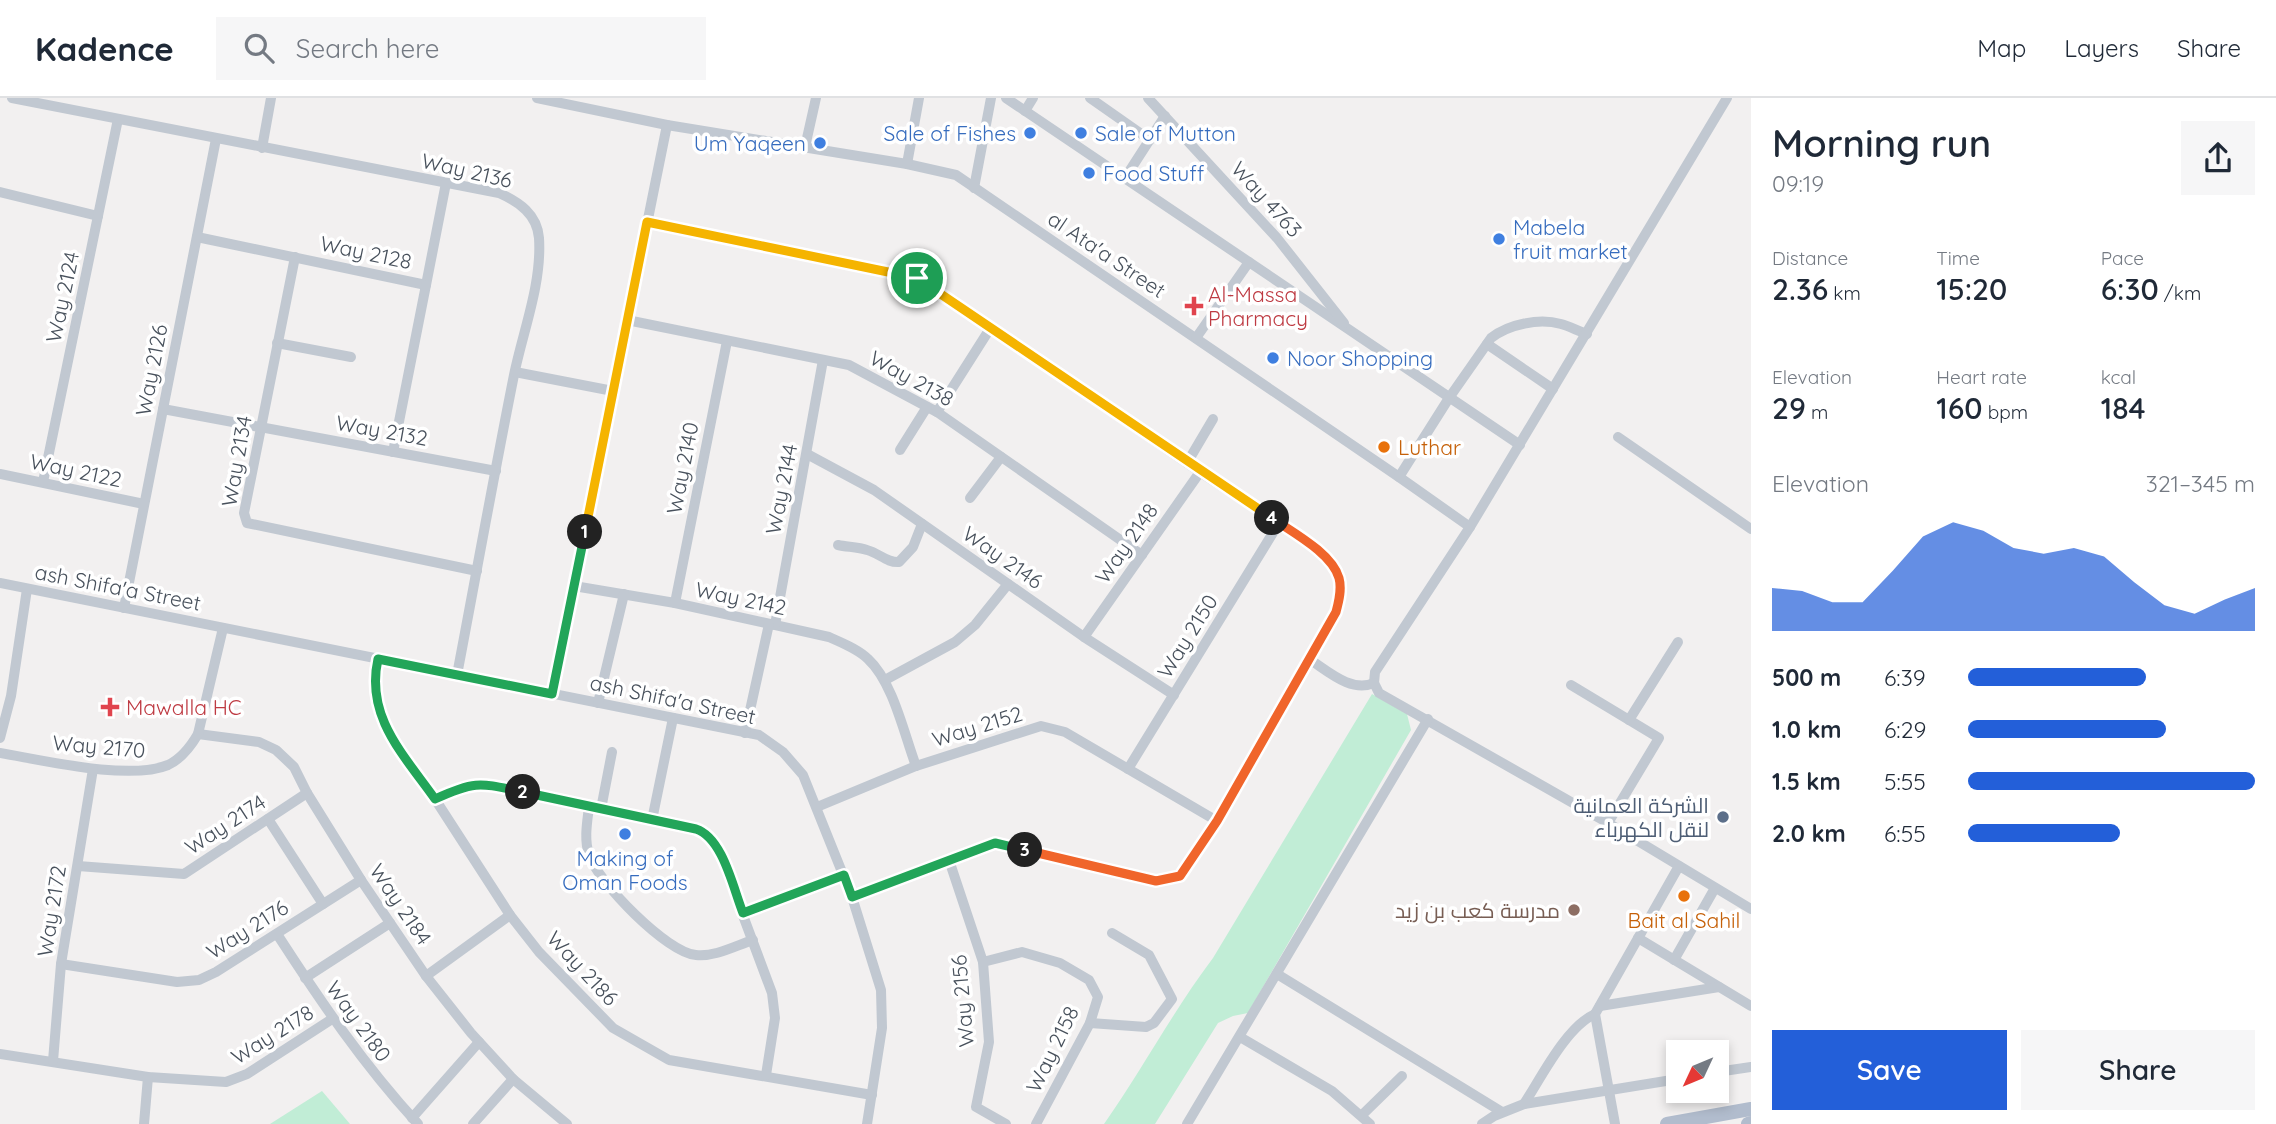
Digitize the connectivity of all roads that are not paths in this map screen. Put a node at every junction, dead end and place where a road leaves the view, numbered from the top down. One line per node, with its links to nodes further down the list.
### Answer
1 (12, 98): 13 (street, Way 2136)
2 (271, 98): 23 (street)
3 (537, 98): 15 (street, al Ata'a Street)
4 (599, 98): 15 (street)
5 (816, 98): 22 (street)
6 (905, 98): 14 (street)
7 (991, 98): 27 (street)
8 (1006, 98): 16 (street)
9 (1033, 98): 16 (street)
10 (1090, 98): 21 (street)
11 (1148, 98): 17 (street, Way 4763)
12 (1727, 98): 38 (street)
13 (26, 99): 18 (street, Way 2136)
14 (918, 99): 24 (street)
15 (597, 110): 19 (street, al Ata'a Street)
16 (1026, 111): 25 (street)
17 (1166, 116): 21 (street); 37 (street, Way 4763)
18 (118, 119): 20 (street, Way 2136); 29 (street, Way 2124)
19 (667, 125): 22 (street, al Ata'a Street); 30 (street)
20 (216, 139): 23 (street, Way 2136); 31 (street, Way 2126)
21 (1150, 140): 25 (street)
22 (805, 147): 24 (street, al Ata'a Street)
23 (262, 148): 26 (street, Way 2136)
24 (907, 164): 27 (street, al Ata'a Street)
25 (1125, 178): 33 (street)
26 (446, 183): 34 (street, Way 2128); 45 (street, Way 2136)
27 (974, 188): 39 (street, al Ata'a Street)
28 (0, 192): 29 (street)
29 (98, 216): 64 (street, Way 2124)
30 (647, 222): 35 (street); 36 (street)
31 (197, 237): 32 (street, Way 2128); 49 (street, Way 2126)
32 (295, 257): 34 (street, Way 2128); 41 (street, Way 2134)
33 (1248, 262): 37 (street); 39 (street)
34 (426, 285): 56 (street)
35 (627, 320): 40 (street, Way 2138); 47 (street)
36 (991, 327): 50 (street); 59 (street)
37 (1350, 331): 48 (street)
38 (1587, 334): 42 (street); 46 (street)
39 (1196, 338): 63 (street, al Ata'a Street)
40 (727, 341): 44 (street, Way 2138); 79 (street, Way 2140)
41 (277, 343): 43 (street); 52 (street, Way 2134)
42 (1487, 344): 46 (street); 48 (street)
43 (351, 357)
44 (823, 360): 50 (street, Way 2138); 57 (street, Way 2144)
45 (514, 372): 47 (street); 60 (street, Way 2136)
46 (1553, 389): 54 (street)
47 (613, 391): 76 (street)
48 (1449, 398): 54 (street); 63 (street)
49 (163, 409): 52 (street, Way 2132); 66 (street, Way 2126)
50 (932, 409): 55 (street); 58 (street, Way 2138)
51 (1213, 419): 59 (street)
52 (261, 428): 56 (street, Way 2132); 73 (street, Way 2134)
53 (1618, 437): 70 (street)
54 (1520, 445): 69 (street)
55 (900, 450)
56 (393, 452): 60 (street, Way 2132)
57 (807, 454): 68 (street, Way 2146); 81 (street, Way 2144)
58 (1001, 457): 65 (street); 72 (street, Way 2138)
59 (1187, 463): 61 (street)
60 (496, 471): 73 (street, Way 2136)
61 (1200, 472): 67 (street); 72 (street, Way 2148)
62 (0, 474): 64 (street, Way 2122)
63 (1399, 477): 69 (street, al Ata'a Street)
64 (43, 482): 66 (street, Way 2122)
65 (970, 498)
66 (145, 504): 80 (street, Way 2126)
67 (1279, 523): 86 (street); 93 (street, Way 2150)
68 (922, 524): 71 (street); 75 (street, Way 2146)
69 (1470, 527): 89 (street)
70 (1751, 529)
71 (838, 545)
72 (1142, 555): 83 (street, Way 2148)
73 (477, 571): 87 (street, Way 2136)
74 (0, 583): 77 (street, ash Shifa'a Street)
75 (1008, 584): 83 (street, Way 2146); 88 (street)
76 (574, 586): 78 (street, Way 2142); 91 (street)
77 (27, 589): 80 (street, ash Shifa'a Street); 92 (street)
78 (624, 594): 79 (street, Way 2142); 94 (street)
79 (675, 603): 81 (street, Way 2142)
80 (124, 608): 82 (street, ash Shifa'a Street)
81 (772, 624): 88 (street, Way 2142); 98 (street, Way 2144)
82 (223, 628): 85 (street, ash Shifa'a Street); 99 (street, Way 2170)
83 (1084, 637): 93 (street, Way 2146)
84 (1678, 642): 97 (street)
85 (378, 659): 87 (street, ash Shifa'a Street); 107 (street, Way 2186)
86 (1309, 659): 89 (street); 112 (street)
87 (457, 675): 91 (street, ash Shifa'a Street)
88 (885, 680): 103 (street, Way 2142)
89 (1374, 683): 96 (street)
90 (1571, 685): 97 (street)
91 (552, 694): 94 (street, ash Shifa'a Street)
92 (5, 695): 100 (street)
93 (1174, 695): 105 (street, Way 2150)
94 (598, 703): 95 (street, ash Shifa'a Street)
95 (673, 718): 98 (street, ash Shifa'a Street); 111 (street)
96 (1428, 719): 113 (street); 133 (street)
97 (1629, 720): 113 (street)
98 (745, 733): 108 (street, ash Shifa'a Street)
99 (198, 734): 104 (street, Way 2170); 106 (street, Way 2184)
100 (0, 738)
101 (612, 752): 109 (street)
102 (0, 753): 104 (street, Way 2170)
103 (916, 765): 105 (street, Way 2152); 108 (street, Way 2152)
104 (93, 769): 115 (street, Way 2172)
105 (1128, 769): 112 (street, Way 2152)
106 (307, 793): 110 (street, Way 2174); 118 (street, Way 2184)
107 (435, 799): 109 (street); 124 (street, Way 2186)
108 (817, 807): 117 (street, ash Shifa'a Street)
109 (595, 808): 111 (street); 129 (street)
110 (268, 819): 115 (street, Way 2174); 121 (street)
111 (652, 820): 123 (street)
112 (1217, 821): 114 (street)
113 (1608, 823): 116 (street)
114 (949, 860): 120 (street); 131 (street, Way 2156)
115 (78, 866): 132 (street, Way 2172)
116 (1679, 866): 119 (street); 128 (street)
117 (844, 875): 120 (street, ash Shifa'a Street); 123 (street)
118 (361, 880): 121 (street, Way 2176); 125 (street, Way 2184)
119 (1715, 888): 122 (street); 130 (street)
120 (852, 897): 153 (street, ash Shifa'a Street)
121 (323, 904): 127 (street, Way 2176)
122 (1751, 909)
123 (743, 913): 129 (street)
124 (510, 915): 134 (street); 147 (street, Way 2186)
125 (390, 923): 134 (street, Way 2184); 135 (street)
126 (1112, 933): 140 (street)
127 (277, 934): 132 (street, Way 2176); 135 (street, Way 2180)
128 (1638, 938): 130 (street); 138 (street)
129 (753, 940): 147 (street)
130 (1674, 960): 136 (street)
131 (983, 962): 140 (street, Way 2158); 163 (street, Way 2156)
132 (61, 964): 144 (street, Way 2172)
133 (1277, 974): 141 (street); 156 (street)
134 (426, 976): 142 (street, Way 2184)
135 (305, 978): 139 (street, Way 2180)
136 (1719, 987): 137 (street); 138 (street)
137 (1751, 1006)
138 (1597, 1010): 152 (street); 154 (street)
139 (332, 1019): 149 (street, Way 2178); 158 (street, Way 2180)
140 (1090, 1023): 164 (street, Way 2158)
141 (1240, 1037): 157 (street); 165 (street)
142 (479, 1042): 150 (street, Way 2184); 158 (street)
143 (0, 1054): 144 (street, Way 2178)
144 (52, 1061): 149 (street, Way 2178)
145 (1751, 1067): 146 (street)
146 (1729, 1070)
147 (766, 1075): 153 (street, Way 2186)
148 (1402, 1076): 157 (street)
149 (148, 1077): 159 (street)
150 (513, 1079): 160 (street); 161 (street, Way 2184)
151 (1666, 1081): 152 (street)
152 (1608, 1090): 154 (street); 167 (street)
153 (872, 1095): 162 (street, ash Shifa'a Street)
154 (1524, 1104): 156 (street)
155 (1751, 1110): 168 (main road)
156 (1502, 1112): 166 (street)
157 (1366, 1120)
158 (415, 1121)
159 (144, 1124)
160 (473, 1124)
161 (567, 1124)
162 (867, 1124)
163 (1006, 1124)
164 (1036, 1124)
165 (1186, 1124)
166 (1482, 1124)
167 (1615, 1124)
168 (1667, 1124)

